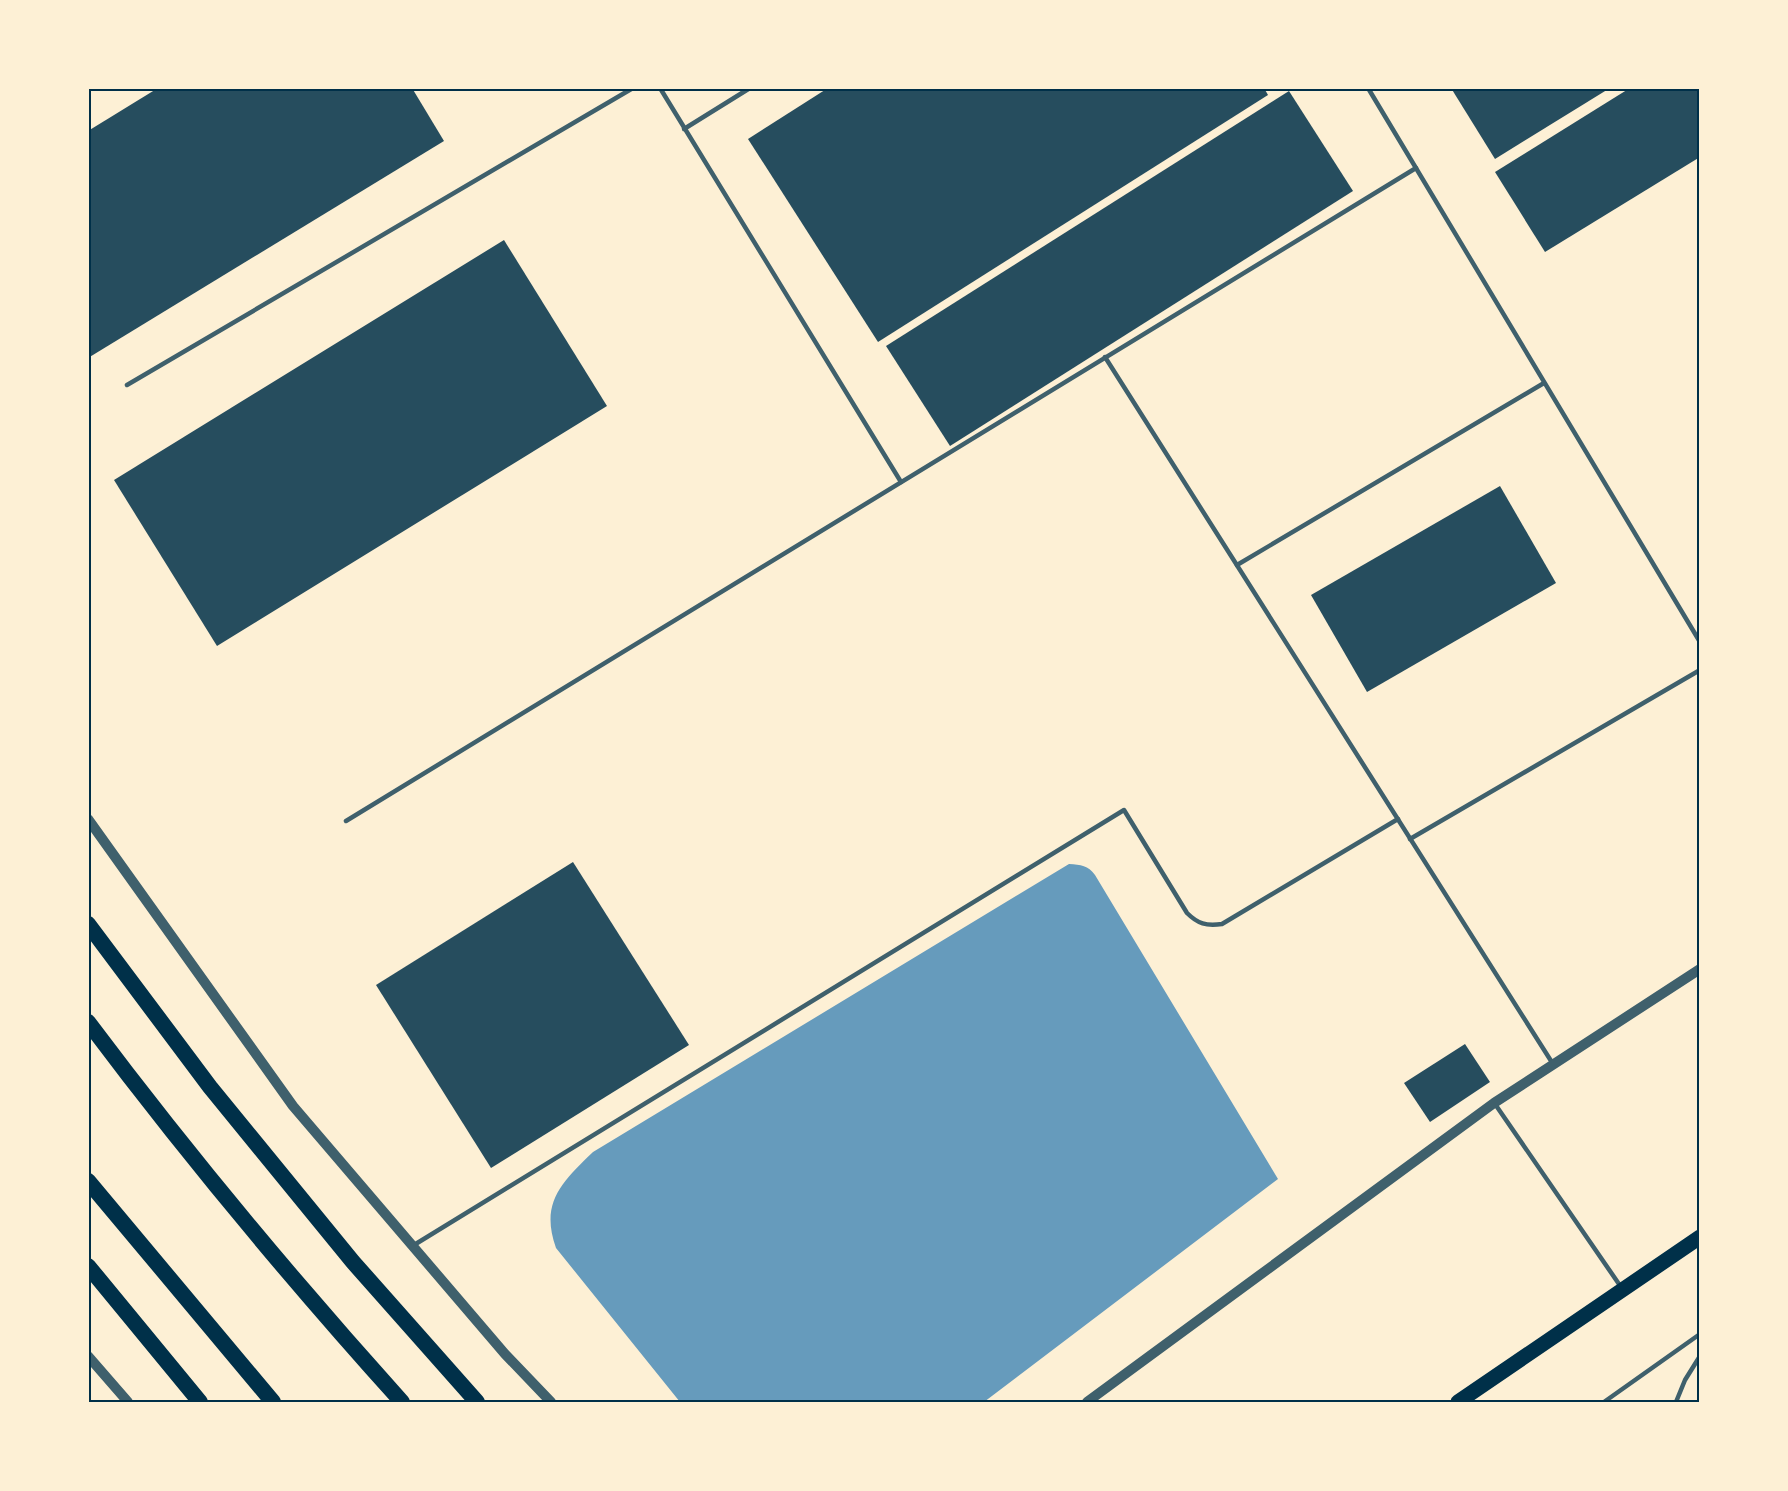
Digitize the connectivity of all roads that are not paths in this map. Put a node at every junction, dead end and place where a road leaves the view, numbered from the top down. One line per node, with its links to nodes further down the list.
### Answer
1 (633, 88): 9 (lane)
2 (660, 88): 5 (lane)
3 (750, 88): 5 (lane)
4 (1368, 88): 6 (lane)
5 (684, 129): 10 (lane)
6 (1416, 168): 7 (lane); 8 (lane)
7 (1105, 357): 10 (lane); 11 (lane)
8 (1544, 383): 11 (lane); 12 (lane)
9 (127, 385)
10 (901, 482): 16 (lane)
11 (1237, 565): 15 (lane)
12 (1700, 642)
13 (1700, 670): 17 (lane)
14 (88, 819): 25 (street)
15 (1398, 819): 17 (lane); 25 (lane)
16 (346, 821)
17 (1410, 839): 21 (lane)
18 (88, 924): 35 (highway)
19 (1700, 969): 21 (street)
20 (88, 1022): 34 (highway)
21 (1553, 1064): 22 (street)
22 (1494, 1103): 27 (lane); 37 (street)
23 (88, 1181): 33 (highway)
24 (1700, 1237): 27 (main road)
25 (413, 1246): 36 (street)
26 (88, 1266): 32 (highway)
27 (1622, 1290): 38 (main road)
28 (1700, 1334): 39 (lane)
29 (88, 1356): 31 (street)
30 (1700, 1356): 40 (lane)
31 (128, 1402)
32 (200, 1402)
33 (273, 1402)
34 (402, 1402)
35 (477, 1402)
36 (551, 1402)
37 (1087, 1402)
38 (1458, 1402)
39 (1604, 1402)
40 (1676, 1402)

